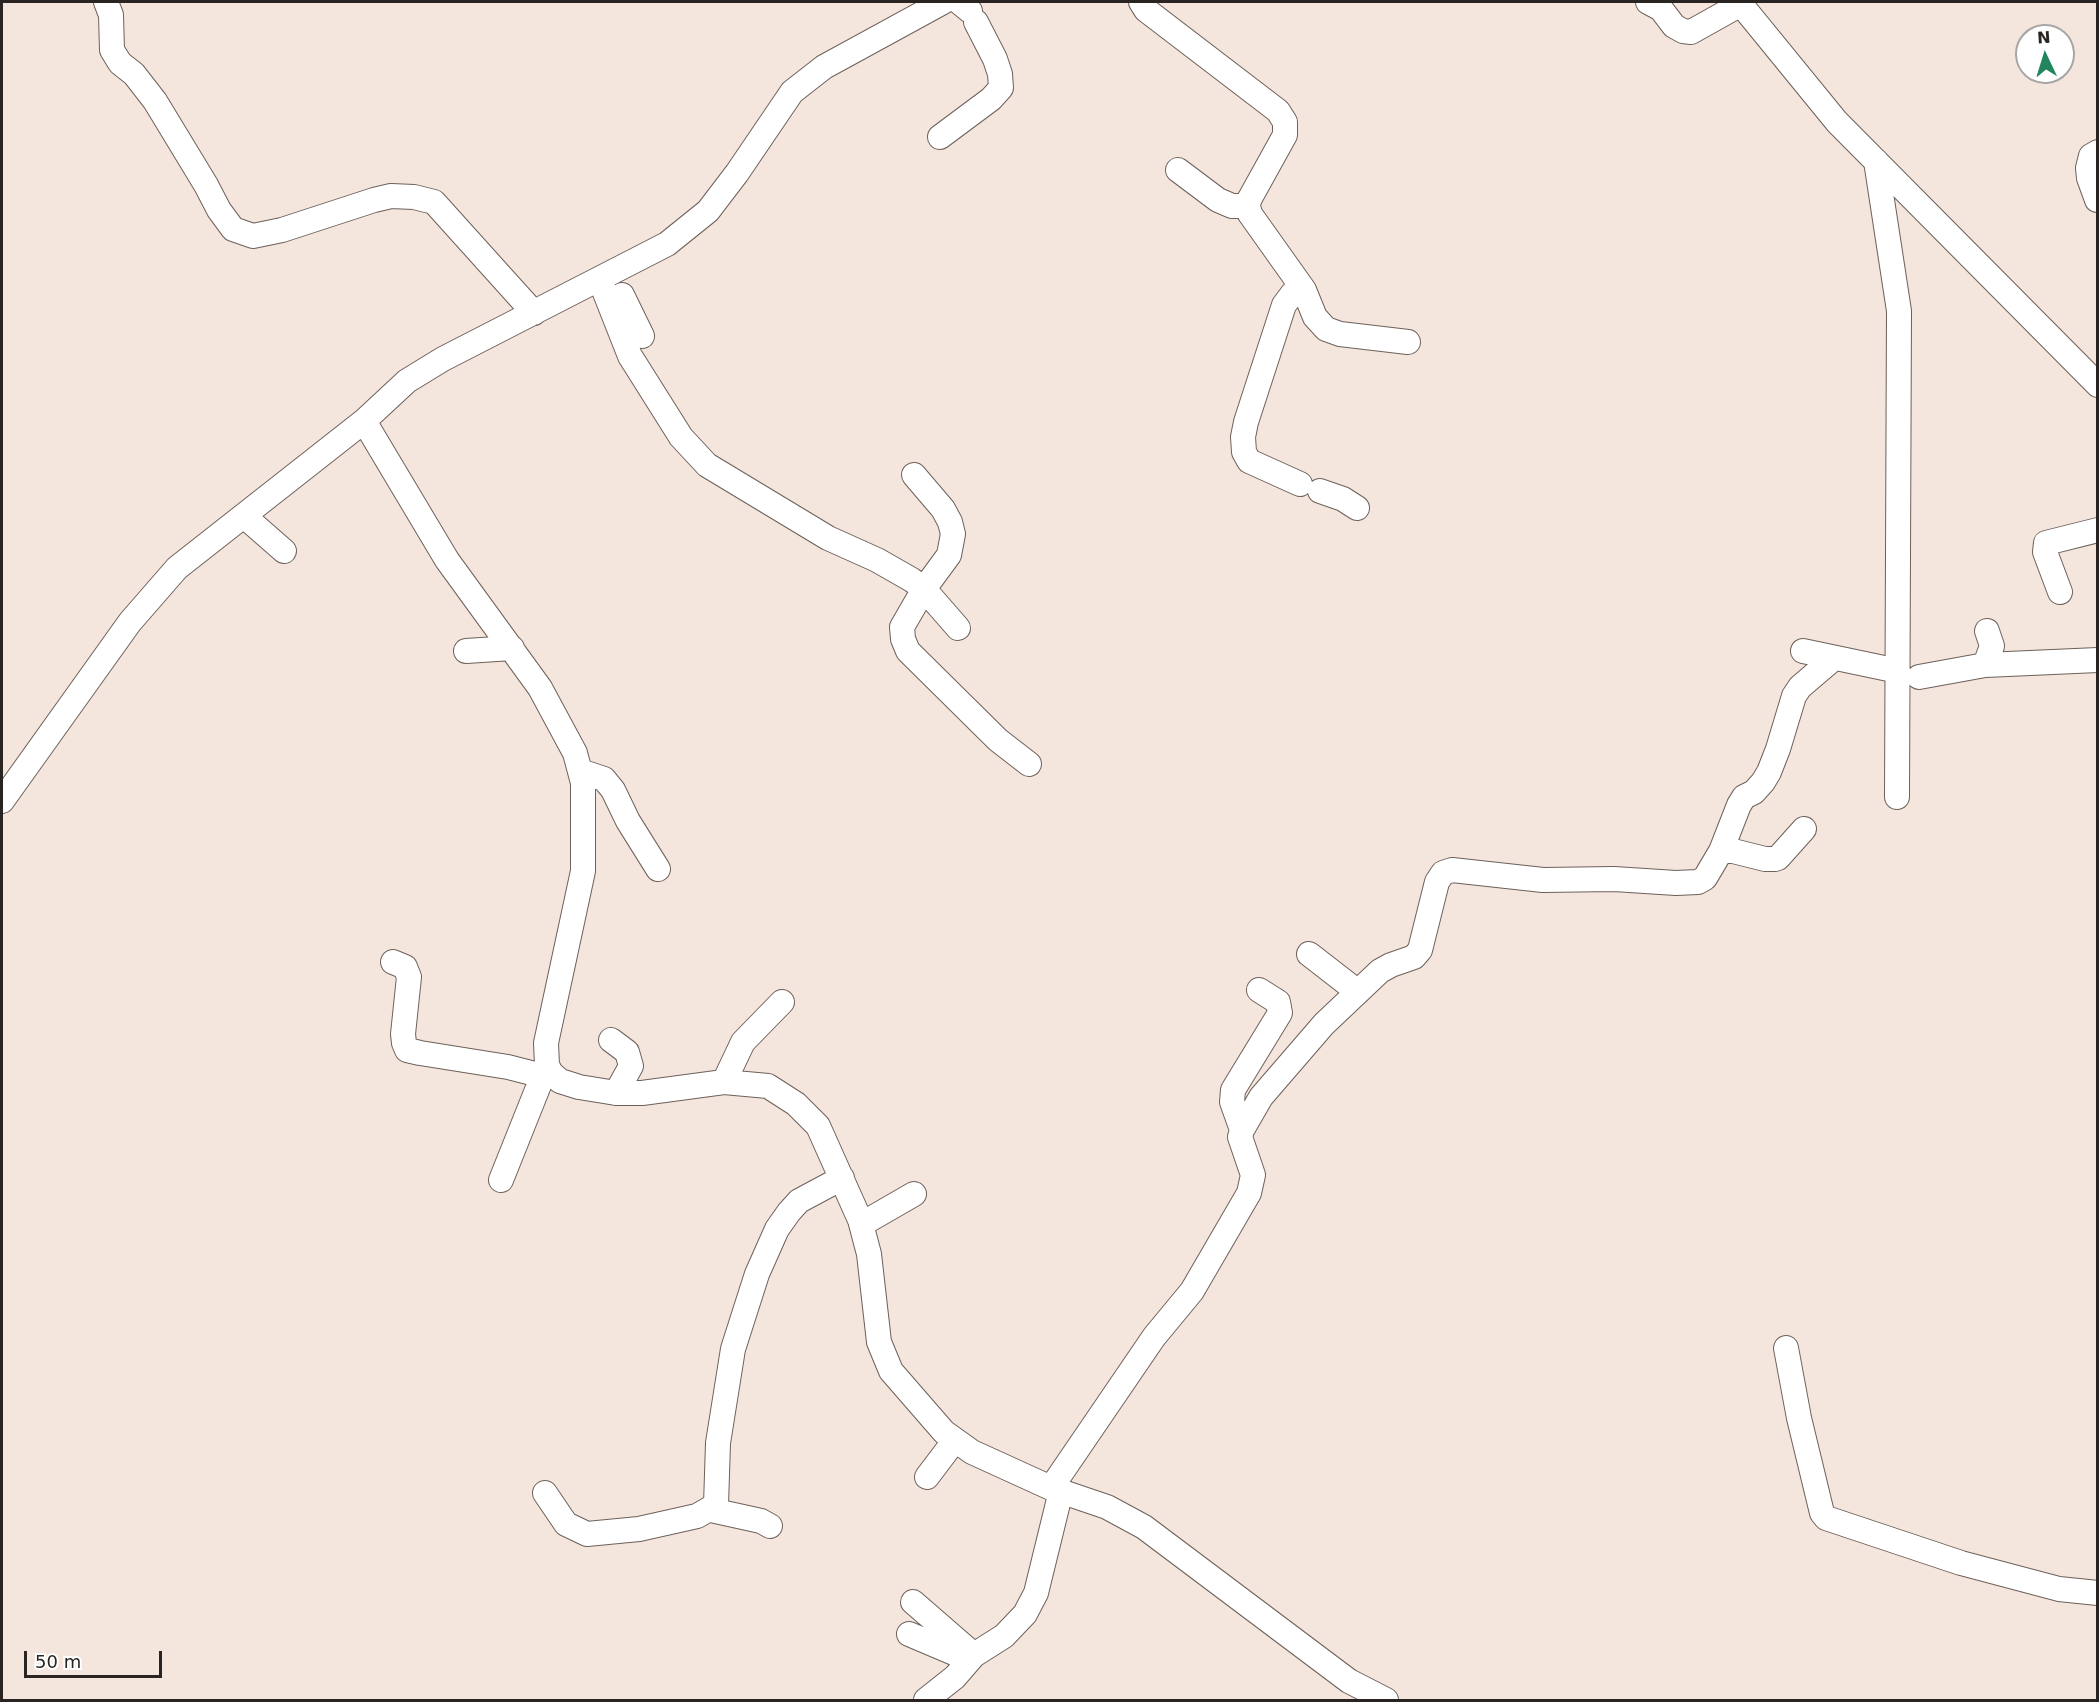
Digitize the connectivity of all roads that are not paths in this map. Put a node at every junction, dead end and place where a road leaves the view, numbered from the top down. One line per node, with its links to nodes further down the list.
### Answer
1 (106, 2): 15 (street)
2 (943, 2): 13 (street)
3 (1141, 2): 12 (street)
4 (1648, 2): 5 (street)
5 (1740, 3): 9 (street)
6 (968, 11): 7 (street)
7 (940, 137)
8 (2097, 153): 11 (street)
9 (1876, 161): 18 (street); 35 (street)
10 (1178, 170): 12 (street)
11 (2097, 200)
12 (1248, 206): 14 (street)
13 (606, 276): 15 (street); 16 (street); 25 (street)
14 (1304, 290): 17 (street); 21 (street)
15 (534, 313): 19 (street)
16 (642, 336)
17 (1408, 342)
18 (2097, 385)
19 (364, 421): 22 (street); 29 (street)
20 (914, 475): 25 (street)
21 (1357, 508)
22 (244, 516): 24 (street); 39 (street)
23 (2097, 530): 26 (street)
24 (284, 551)
25 (924, 589): 27 (street); 36 (street)
26 (2060, 592)
27 (958, 628)
28 (1987, 632): 34 (street)
29 (512, 648): 30 (street); 37 (street)
30 (466, 651)
31 (1803, 651): 32 (street)
32 (1834, 658): 35 (street); 41 (street)
33 (2097, 660): 34 (street)
34 (1985, 665): 35 (street)
35 (1906, 676): 38 (street)
36 (1029, 764)
37 (580, 771): 42 (street); 49 (street)
38 (1897, 797)
39 (2, 801)
40 (1804, 830): 41 (street)
41 (1721, 851): 46 (street)
42 (658, 869)
43 (1309, 954): 46 (street)
44 (393, 962): 49 (street)
45 (1259, 990): 52 (street)
46 (1358, 992): 52 (street)
47 (782, 1002): 50 (street)
48 (611, 1040): 51 (street)
49 (545, 1071): 51 (street); 54 (street)
50 (724, 1082): 51 (street); 53 (street)
51 (616, 1093)
52 (1242, 1130): 60 (street)
53 (842, 1178): 56 (street); 62 (street)
54 (501, 1179)
55 (914, 1194): 56 (street)
56 (862, 1224): 58 (street)
57 (1786, 1348): 64 (street)
58 (955, 1440): 59 (street); 60 (street)
59 (927, 1478)
60 (1056, 1489): 67 (street); 69 (street)
61 (544, 1493): 62 (street)
62 (711, 1510): 63 (street)
63 (770, 1526)
64 (2097, 1593)
65 (913, 1602): 67 (street)
66 (909, 1634): 67 (street)
67 (972, 1657): 68 (street)
68 (926, 1701)
69 (1386, 1701)

